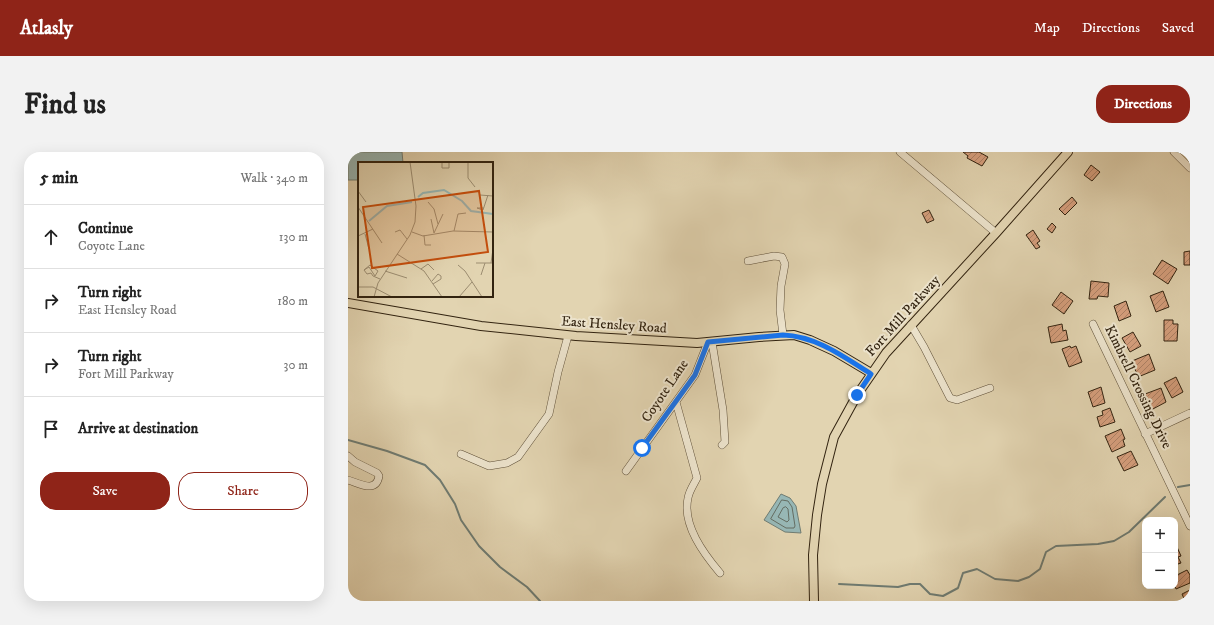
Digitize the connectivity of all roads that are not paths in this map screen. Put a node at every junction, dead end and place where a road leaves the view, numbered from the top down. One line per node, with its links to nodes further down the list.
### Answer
1 (900, 152): 5 (street)
2 (1068, 152): 5 (main road, Fort Mill Parkway)
3 (1174, 152): 4 (street)
4 (1190, 168)
5 (996, 233): 9 (main road, Fort Mill Parkway)
6 (748, 261): 10 (street)
7 (348, 304): 11 (main road, East Hensley Road)
8 (1093, 324): 17 (street, Kimbrell Crossing Drive)
9 (912, 325): 13 (main road, Fort Mill Parkway); 14 (street)
10 (783, 335): 12 (main road, East Hensley Road); 13 (main road, East Hensley Road)
11 (568, 336): 12 (main road, East Hensley Road); 19 (street)
12 (710, 342): 15 (street, Coyote Lane); 18 (street)
13 (871, 374): 25 (main road, Fort Mill Parkway)
14 (990, 388)
15 (676, 402): 21 (street, Coyote Lane); 24 (street)
16 (1190, 413): 17 (street)
17 (1145, 434): 23 (street, Kimbrell Crossing Drive)
18 (722, 445)
19 (461, 454)
20 (348, 456): 22 (street)
21 (626, 471)
22 (348, 480)
23 (1190, 526)
24 (720, 573)
25 (814, 601)

